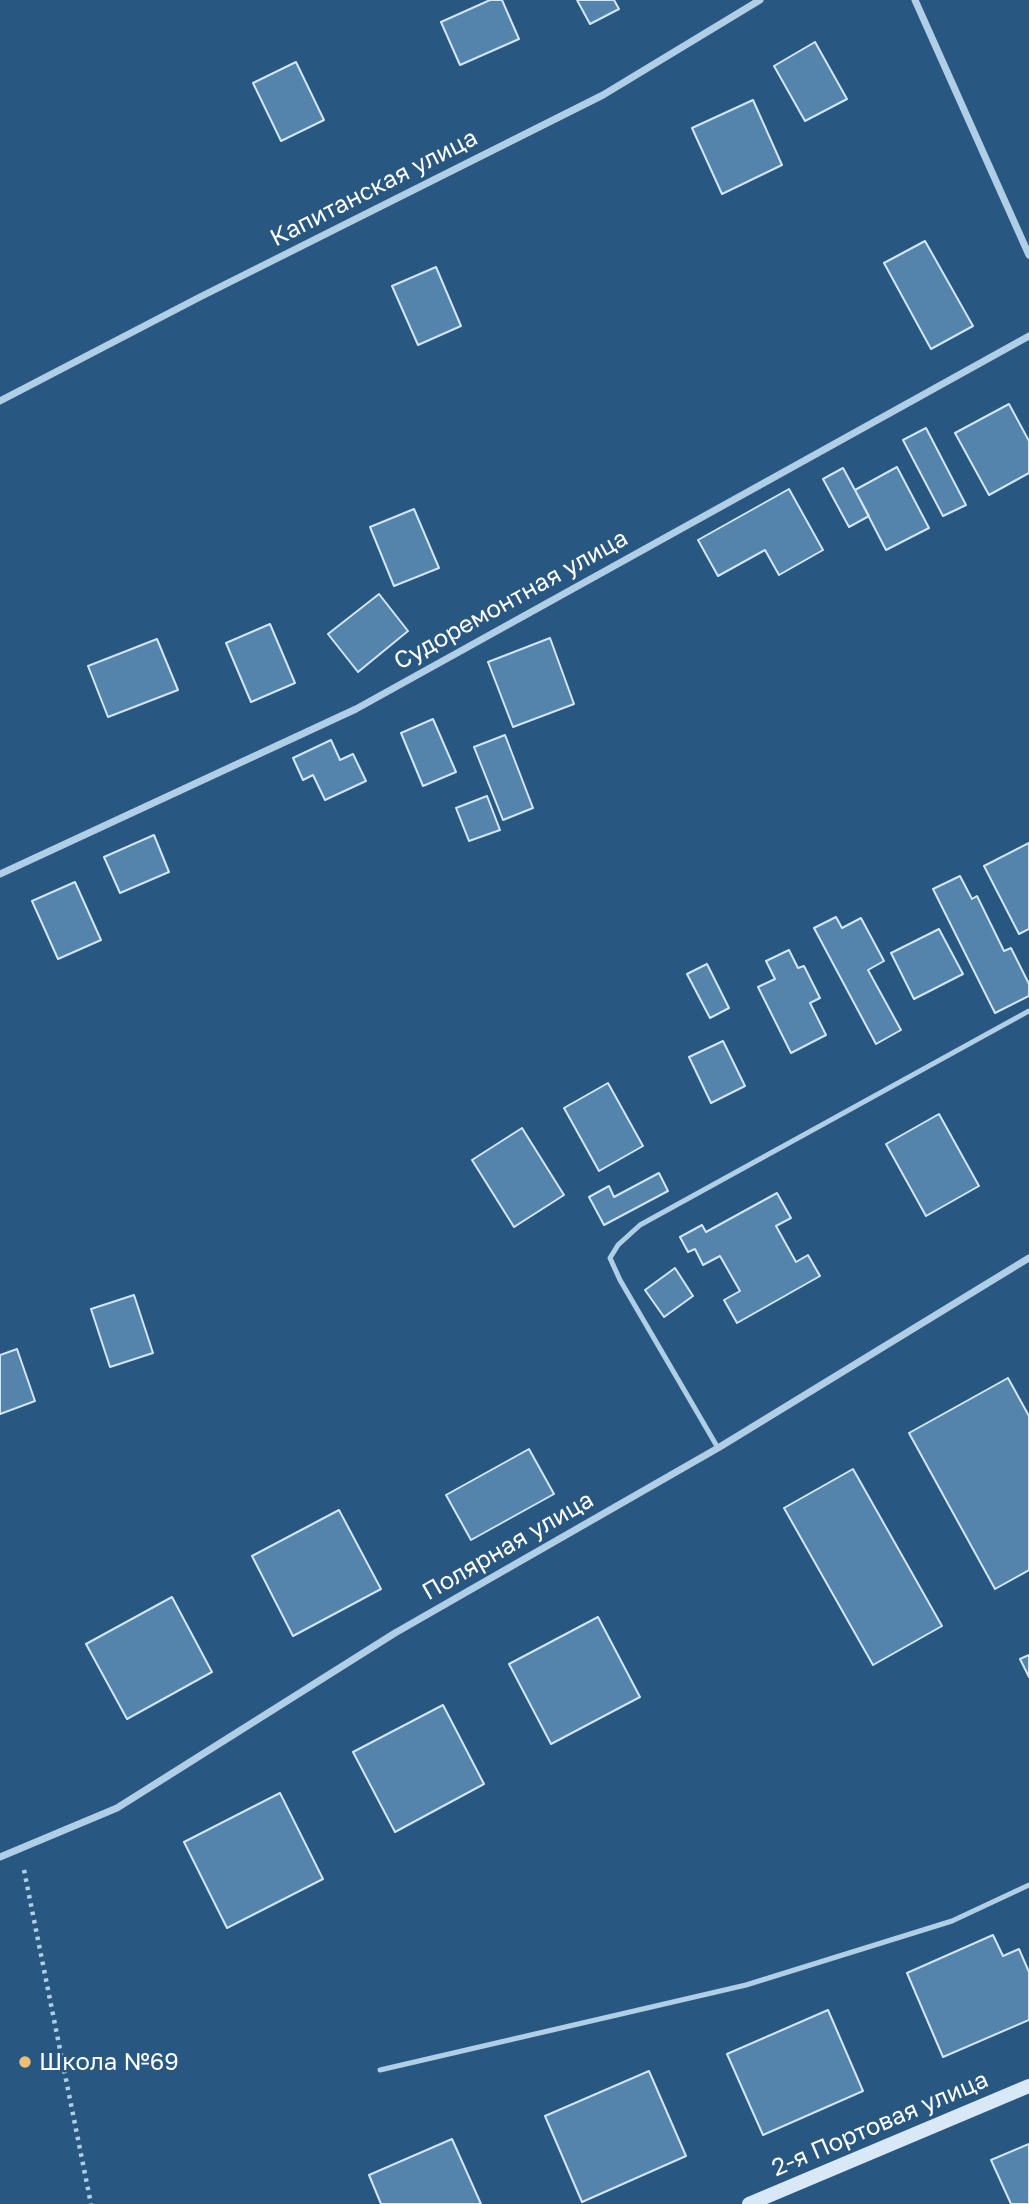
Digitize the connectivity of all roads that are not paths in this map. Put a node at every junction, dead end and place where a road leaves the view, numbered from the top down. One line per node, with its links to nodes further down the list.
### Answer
1 (760, 0): 5 (street, Капитанская улица)
2 (915, 0): 3 (street)
3 (1029, 256)
4 (1029, 335): 6 (street, Судоремонтная улица)
5 (0, 401)
6 (0, 874)
7 (1029, 1011): 9 (lane)
8 (1029, 1258): 9 (street, Полярная улица)
9 (718, 1448): 10 (street, Полярная улица)
10 (0, 1857)
11 (1029, 1885): 12 (lane)
12 (380, 2070)
13 (1029, 2086): 14 (street, 2-я Портовая улица)
14 (749, 2204)

